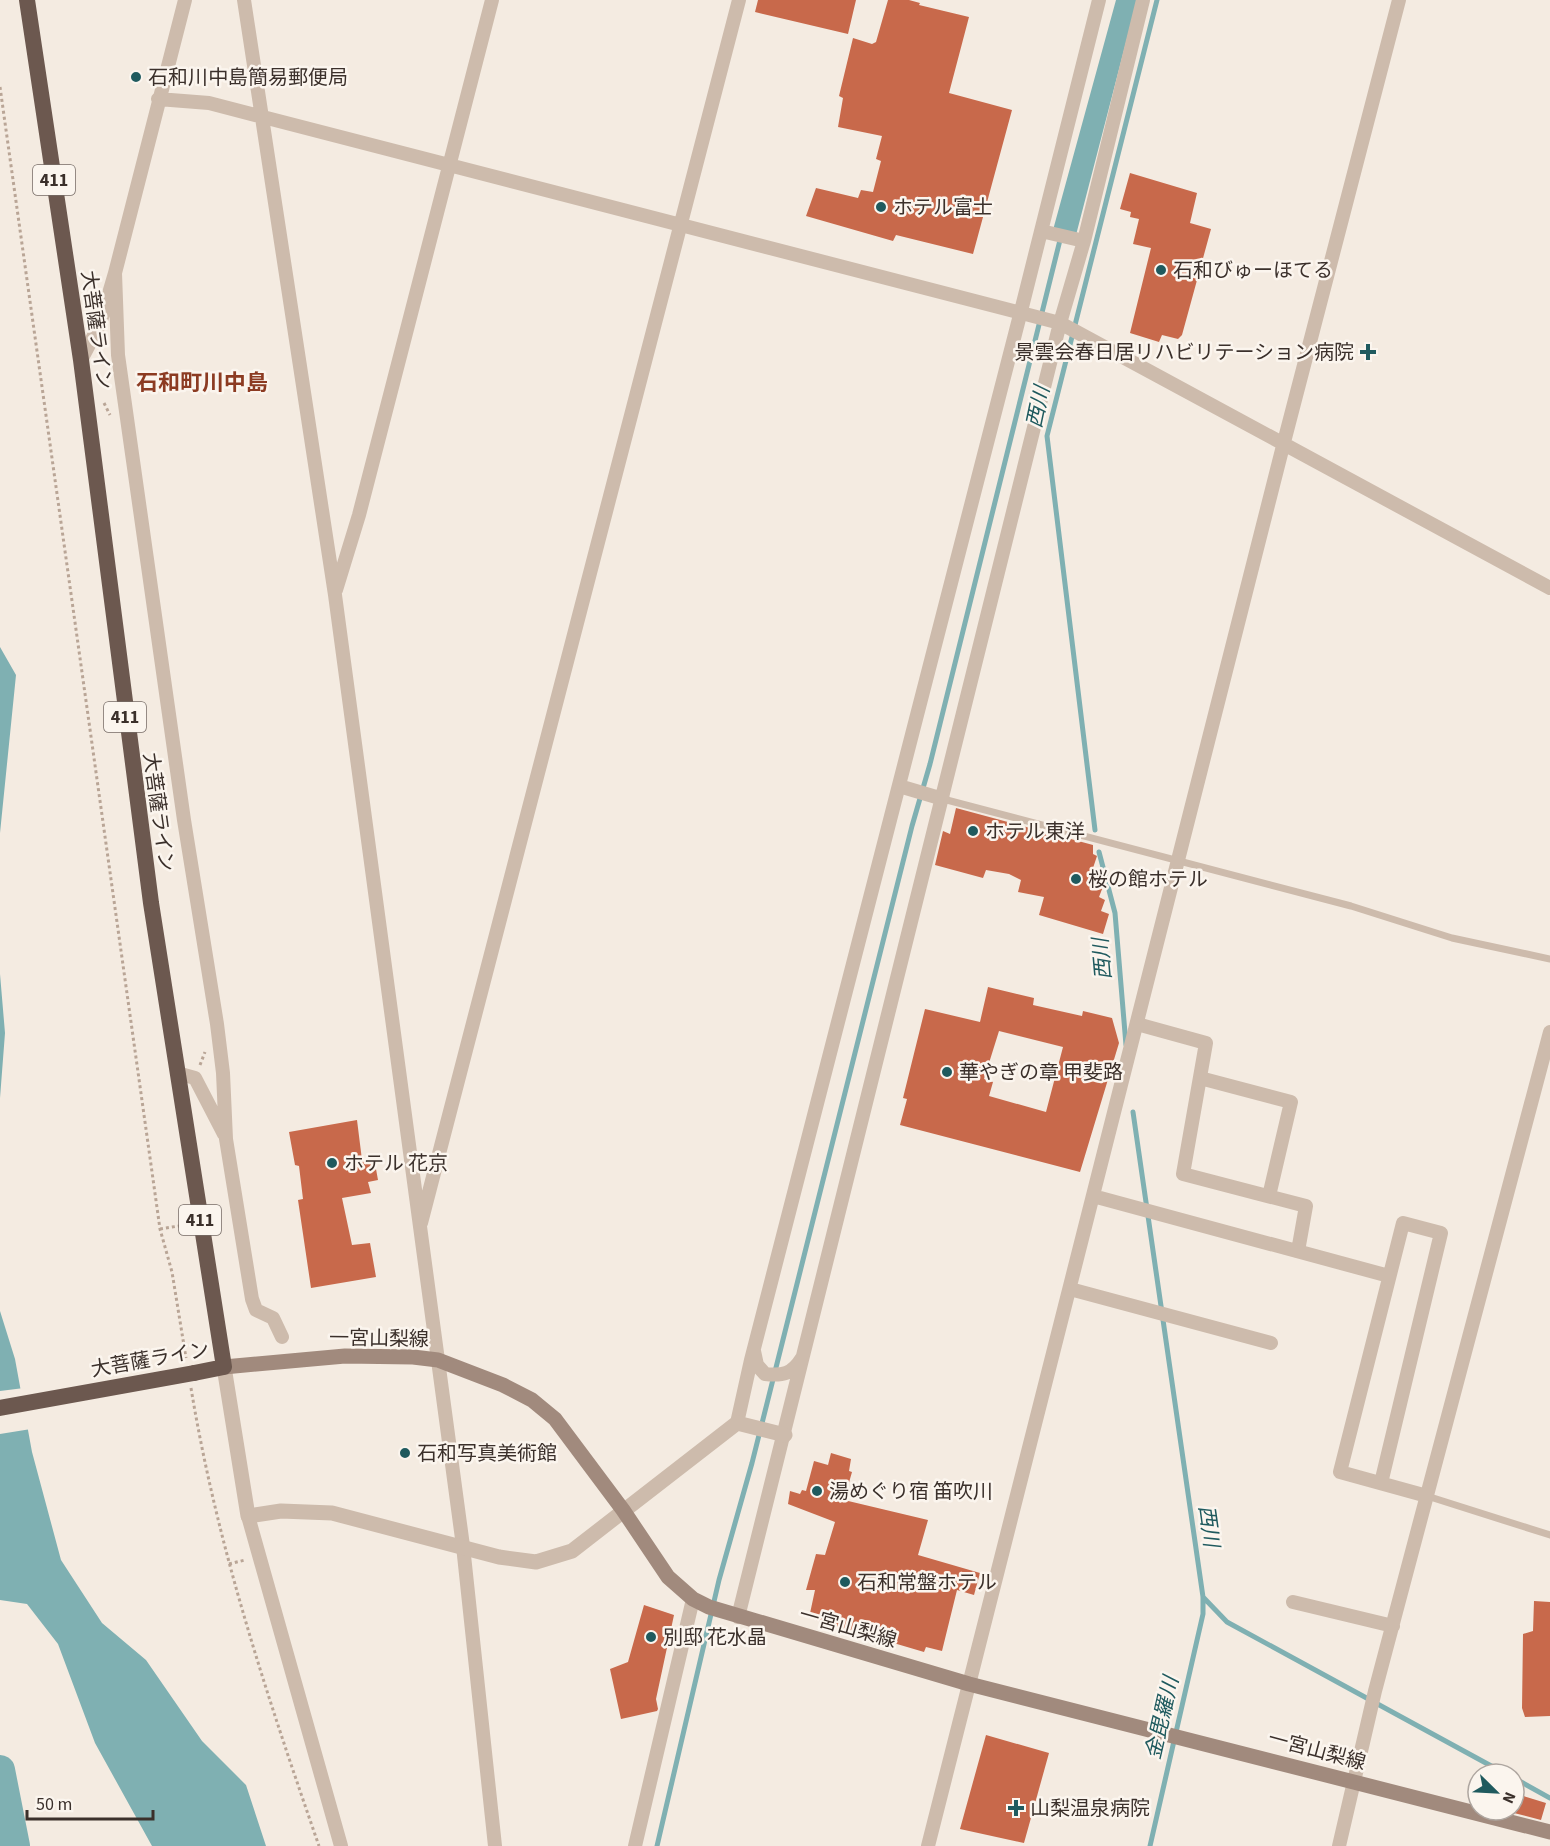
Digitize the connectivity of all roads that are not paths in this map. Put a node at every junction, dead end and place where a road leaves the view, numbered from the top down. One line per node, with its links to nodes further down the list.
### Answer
1 (27, 0): 18 (highway, 大菩薩ライン / 411)
2 (185, 0): 9 (street)
3 (244, 0): 10 (street)
4 (492, 0): 11 (street)
5 (739, 0): 12 (street)
6 (1099, 0): 13 (street)
7 (1143, 0): 14 (street)
8 (1399, 0): 19 (street)
9 (158, 99): 10 (street); 15 (street)
10 (263, 118): 11 (street); 21 (street)
11 (450, 166): 12 (street); 21 (street)
12 (679, 224): 16 (street); 33 (street)
13 (1046, 232): 14 (street); 16 (street)
14 (1079, 241): 17 (street)
15 (115, 273): 18 (street); 30 (street)
16 (1026, 314): 17 (street); 22 (street)
17 (1061, 324): 19 (street); 23 (street)
18 (81, 360): 28 (highway, 大菩薩ライン / 411)
19 (1284, 442): 20 (street); 24 (street)
20 (1550, 588)
21 (335, 595): 33 (street)
22 (899, 786): 23 (street); 39 (street)
23 (943, 799): 24 (lane); 40 (street)
24 (1178, 861): 25 (lane); 26 (street)
25 (1550, 959)
26 (1137, 1024): 29 (street); 31 (street)
27 (1550, 1032): 47 (street)
28 (177, 1073): 30 (street); 42 (highway, 大菩薩ライン / 411)
29 (1200, 1078): 32 (street); 32 (street)
30 (226, 1139): 37 (street)
31 (1093, 1196): 34 (street); 36 (street)
32 (1269, 1196): 34 (street)
33 (419, 1231): 41 (street)
34 (1298, 1251): 35 (street)
35 (1389, 1276): 46 (street); 46 (street)
36 (1070, 1289): 38 (street); 56 (street)
37 (282, 1337)
38 (1271, 1343)
39 (754, 1349): 40 (street); 44 (street)
40 (804, 1354): 45 (street)
41 (438, 1360): 42 (main road, 一宮山梨線); 48 (main road, 一宮山梨線); 51 (street)
42 (224, 1367): 43 (highway, 大菩薩ライン, bridge); 49 (street)
43 (0, 1408)
44 (745, 1425): 45 (street); 48 (street)
45 (778, 1433): 54 (street)
46 (1381, 1483): 47 (street)
47 (1427, 1496): 50 (lane); 55 (street)
48 (623, 1510): 51 (street); 52 (main road, 一宮山梨線)
49 (248, 1516): 51 (street); 59 (street)
50 (1550, 1535)
51 (463, 1546): 60 (street)
52 (693, 1599): 54 (main road, 一宮山梨線); 61 (street)
53 (1293, 1602): 55 (street)
54 (733, 1615): 56 (main road, 一宮山梨線)
55 (1393, 1626): 57 (street)
56 (969, 1684): 57 (main road, 一宮山梨線); 62 (street)
57 (1355, 1783): 58 (main road, 一宮山梨線); 63 (street)
58 (1550, 1832)
59 (341, 1846)
60 (495, 1846)
61 (635, 1846)
62 (928, 1846)
63 (1339, 1846)

